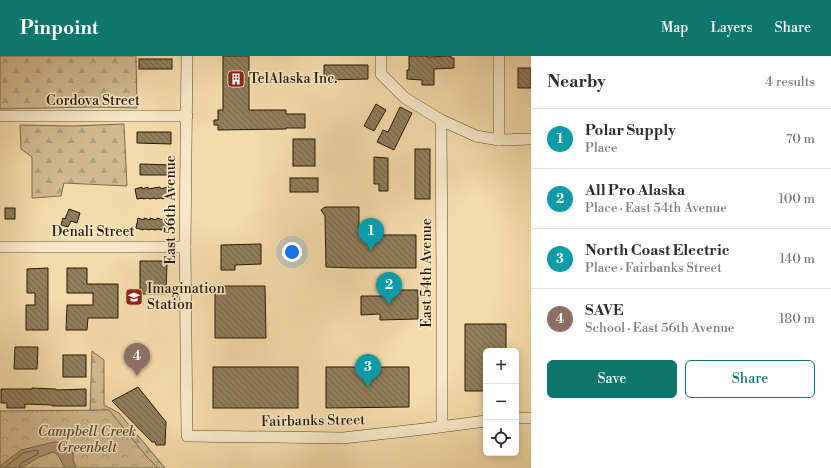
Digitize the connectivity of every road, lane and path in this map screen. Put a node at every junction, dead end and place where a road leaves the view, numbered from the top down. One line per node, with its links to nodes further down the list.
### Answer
1 (187, 56): 5 (street, East 56th Avenue)
2 (381, 56): 6 (street)
3 (499, 56): 8 (street)
4 (0, 116): 5 (street, Cordova Street)
5 (187, 116): 10 (street, East 56th Avenue)
6 (440, 120): 8 (street); 14 (street, East 54th Avenue)
7 (531, 139): 8 (street)
8 (499, 140)
9 (0, 247): 10 (street, Denali Street)
10 (185, 247): 15 (street, East 56th Avenue)
11 (519, 418): 12 (street)
12 (531, 418)
13 (483, 421): 14 (street, Fairbanks Street)
14 (442, 426): 15 (street, Fairbanks Street)
15 (187, 436)

